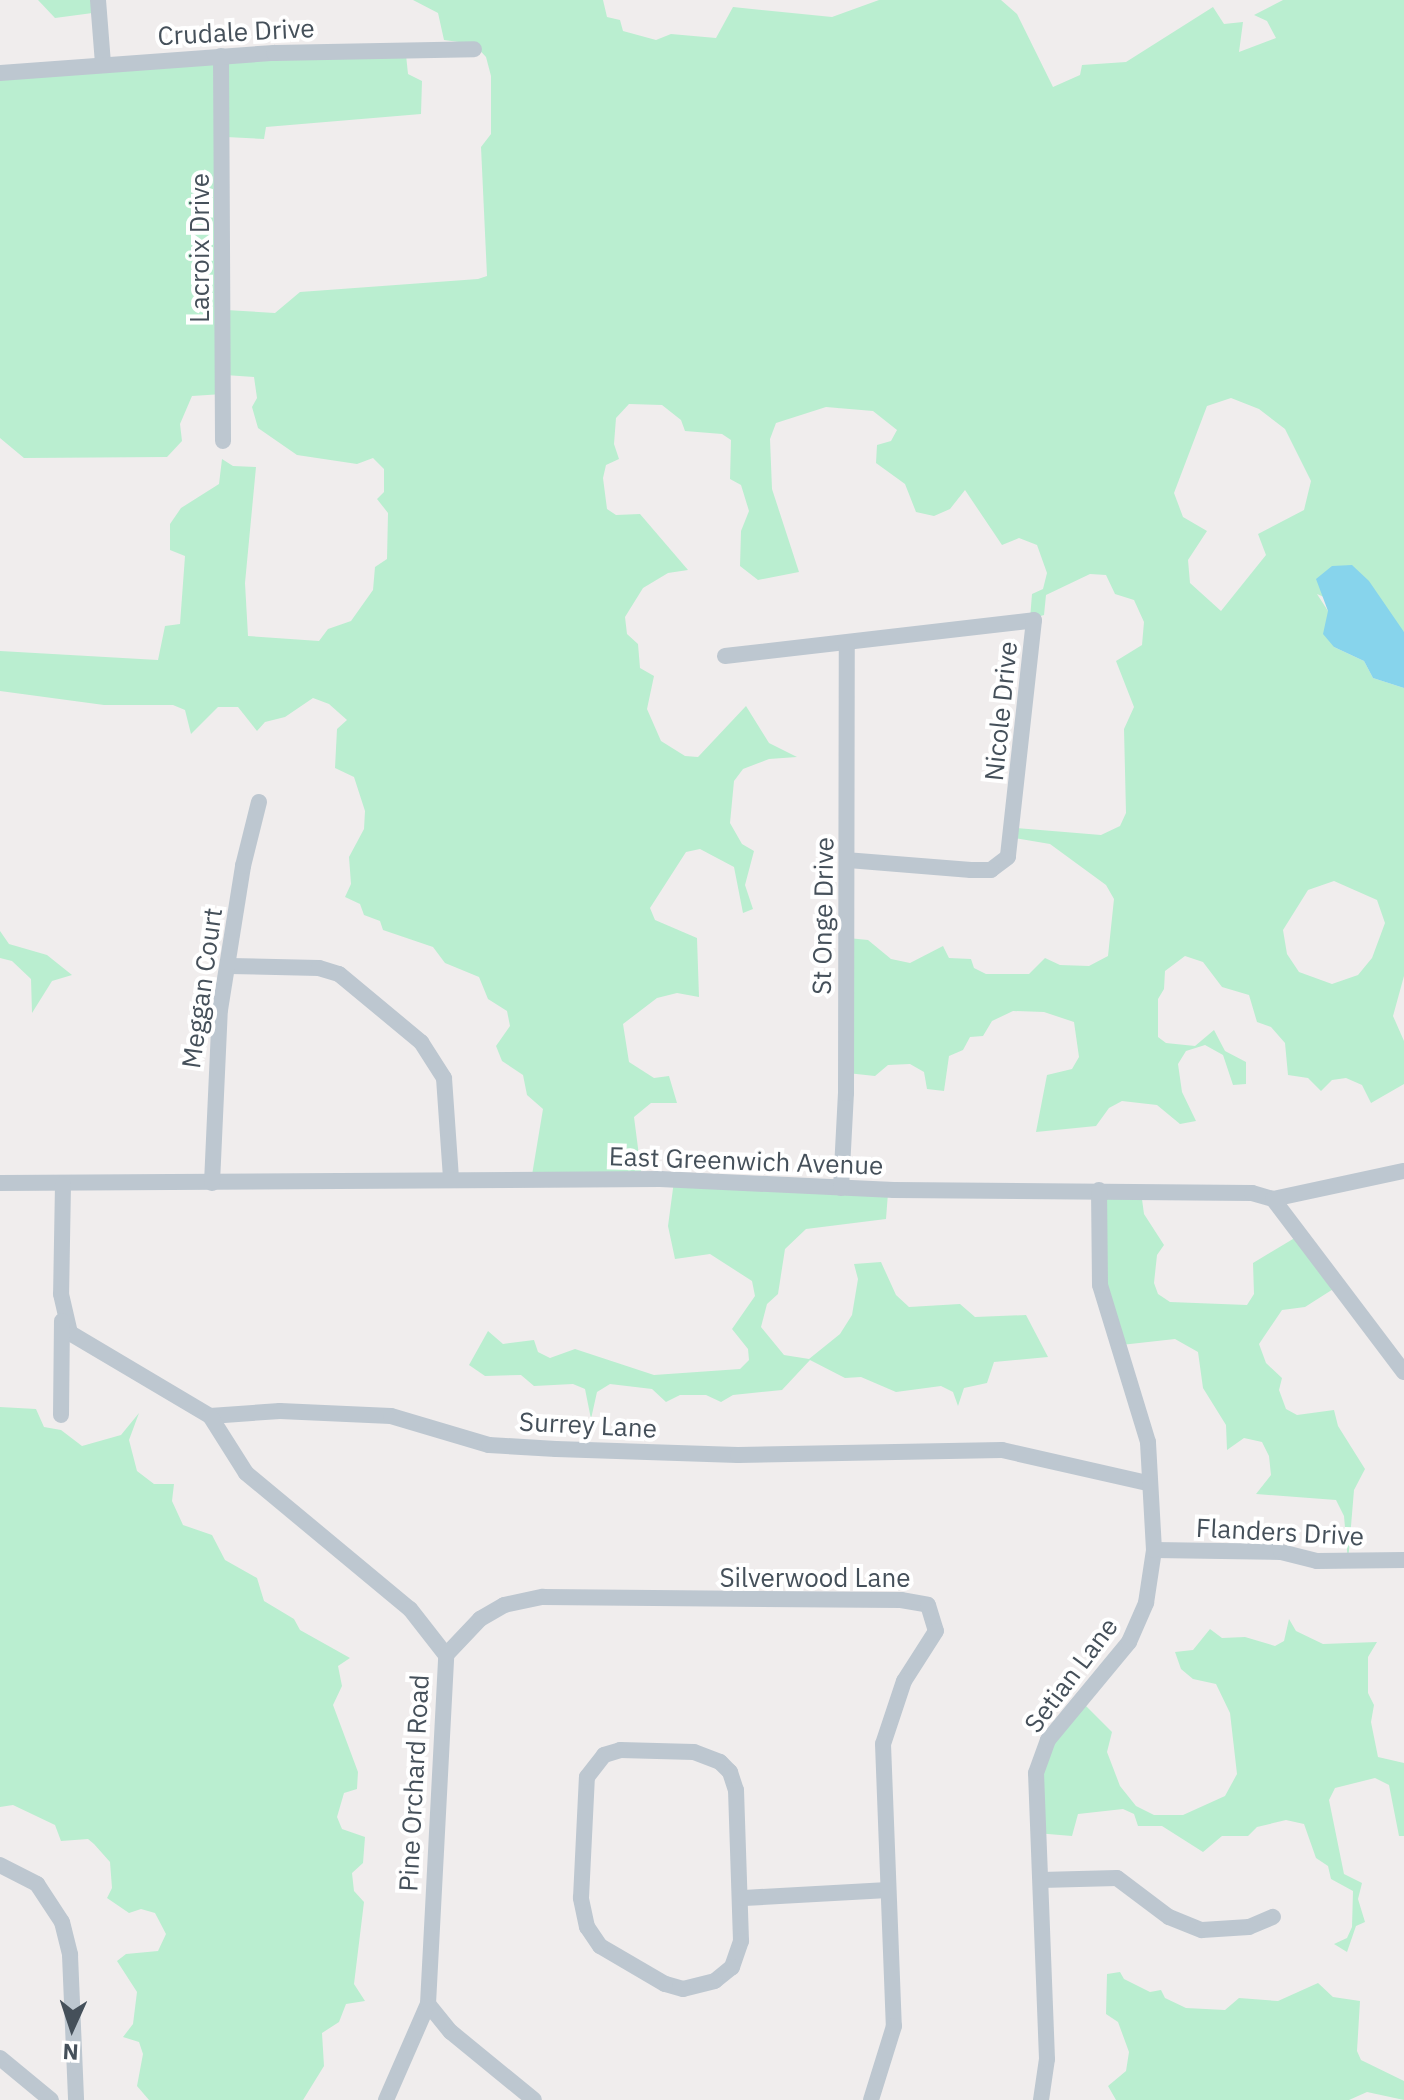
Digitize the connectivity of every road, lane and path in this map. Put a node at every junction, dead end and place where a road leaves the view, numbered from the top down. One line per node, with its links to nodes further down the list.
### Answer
1 (98, 0): 4 (street)
2 (474, 49): 3 (street, Crudale Drive)
3 (221, 56): 4 (street, Crudale Drive); 6 (street, Lacroix Drive)
4 (103, 63): 5 (street, Crudale Drive)
5 (0, 73)
6 (223, 441)
7 (847, 644): 8 (street, Nicole Drive); 10 (street, St Onge Drive); 10 (street, Nicole Drive)
8 (725, 656)
9 (259, 802): 11 (street, Meggan Court)
10 (848, 860): 17 (street, St Onge Drive)
11 (229, 966): 13 (street); 15 (street, Meggan Court)
12 (1404, 1171): 19 (street)
13 (451, 1179): 15 (street, East Greenwich Avenue); 17 (street, East Greenwich Avenue)
14 (0, 1183): 16 (street, East Greenwich Avenue)
15 (212, 1183): 16 (street, East Greenwich Avenue)
16 (63, 1184): 20 (street)
17 (841, 1188): 18 (street, East Greenwich Avenue)
18 (1099, 1190): 19 (street, East Greenwich Avenue); 24 (street, Setian Lane)
19 (1273, 1199): 21 (street)
20 (62, 1316): 22 (street); 23 (street)
21 (1404, 1372)
22 (61, 1415)
23 (210, 1416): 24 (street, Surrey Lane); 27 (street, Pine Orchard Road)
24 (1147, 1483): 25 (street, Setian Lane)
25 (1154, 1550): 26 (street, Flanders Drive); 29 (street, Setian Lane)
26 (1404, 1560)
27 (446, 1655): 30 (street, Silverwood Lane); 33 (street, Pine Orchard Road)
28 (0, 1865): 36 (street)
29 (1041, 1880): 32 (street); 40 (street, Setian Lane)
30 (888, 1890): 31 (street); 39 (street, Silverwood Lane)
31 (744, 1898): 31 (street)
32 (1273, 1917)
33 (428, 2004): 37 (street, Pine Orchard Road); 38 (street)
34 (0, 2058): 35 (street)
35 (51, 2100)
36 (76, 2100)
37 (386, 2100)
38 (534, 2100)
39 (871, 2100)
40 (1041, 2100)

